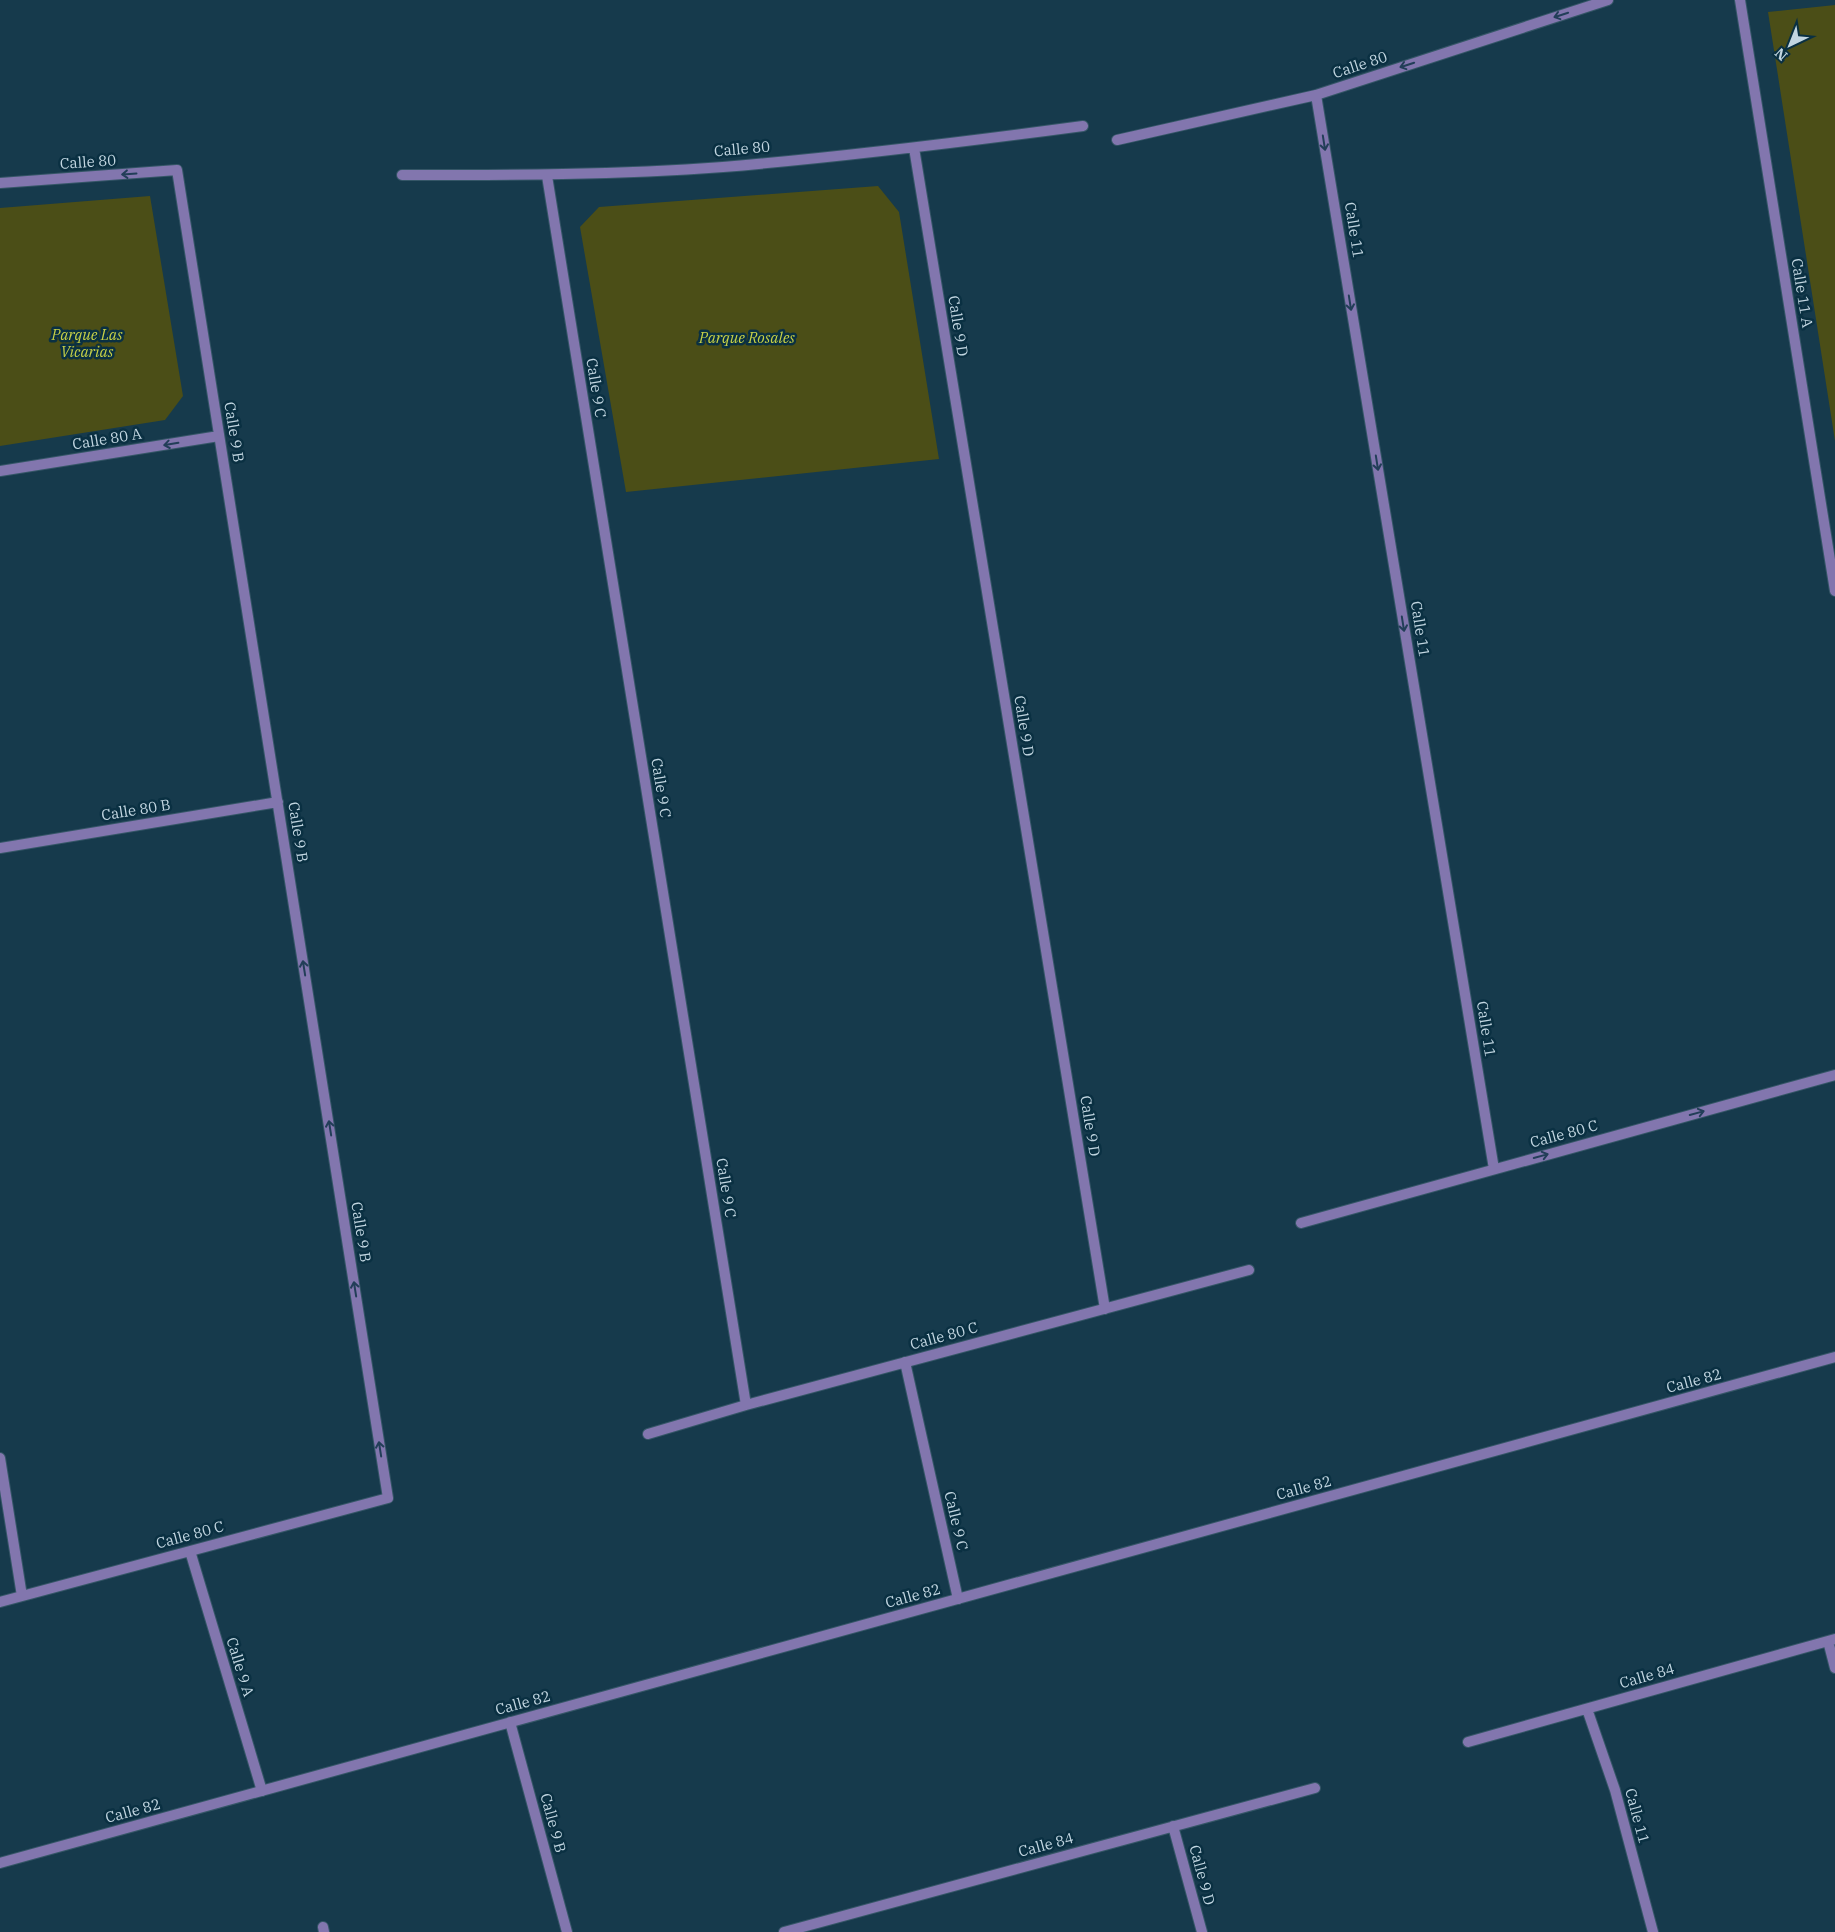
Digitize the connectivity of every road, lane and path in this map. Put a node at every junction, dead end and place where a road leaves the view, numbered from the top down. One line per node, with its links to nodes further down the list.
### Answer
1 (1608, 0): 3 (street, Calle 80, one-way to 3)
2 (1740, 0): 13 (street, Calle 11 A)
3 (1316, 95): 5 (street, Calle 80); 17 (street, Calle 11, one-way to 17)
4 (1083, 126): 6 (street, Calle 80)
5 (1117, 140)
6 (914, 148): 9 (street, Calle 80); 20 (street, Calle 9 D)
7 (177, 170): 10 (street, Calle 80, one-way to 10); 11 (street, Calle 9 B)
8 (402, 175): 9 (street, Calle 80)
9 (547, 176): 23 (street, Calle 9 C)
10 (0, 183)
11 (220, 436): 12 (street, Calle 80 A, one-way to 12); 14 (street, Calle 9 B)
12 (0, 471)
13 (1835, 591)
14 (278, 802): 15 (street, Calle 80 B); 26 (street, Calle 9 B, one-way to 14)
15 (0, 848)
16 (1835, 1074): 17 (street, Calle 80 C, one-way to 16)
17 (1494, 1169): 18 (street, Calle 80 C)
18 (1301, 1223)
19 (1249, 1270): 20 (street, Calle 80 C)
20 (1105, 1309): 22 (street, Calle 80 C)
21 (1835, 1357): 29 (street, Calle 82)
22 (905, 1362): 23 (street, Calle 80 C); 29 (street, Calle 9 C)
23 (746, 1405): 24 (street, Calle 80 C)
24 (648, 1434)
25 (0, 1458): 28 (street)
26 (388, 1498): 27 (street, Calle 80 C)
27 (190, 1551): 28 (street, Calle 80 C); 37 (street, Calle 9 A)
28 (22, 1596): 30 (street, Calle 80 C)
29 (958, 1599): 34 (street, Calle 82)
30 (0, 1602)
31 (1831, 1640): 32 (street); 33 (street, Calle 84)
32 (1835, 1668)
33 (1587, 1709): 35 (street, Calle 84); 44 (street, Calle 11)
34 (510, 1722): 37 (street, Calle 82); 41 (street, Calle 9 B)
35 (1468, 1742)
36 (1315, 1788): 38 (street, Calle 84)
37 (262, 1791): 39 (street, Calle 82)
38 (1173, 1826): 40 (street, Calle 84); 43 (street, Calle 9 D)
39 (0, 1863)
40 (816, 1928): 42 (street, Calle 84)
41 (567, 1932)
42 (784, 1932)
43 (1202, 1932)
44 (1653, 1932)

